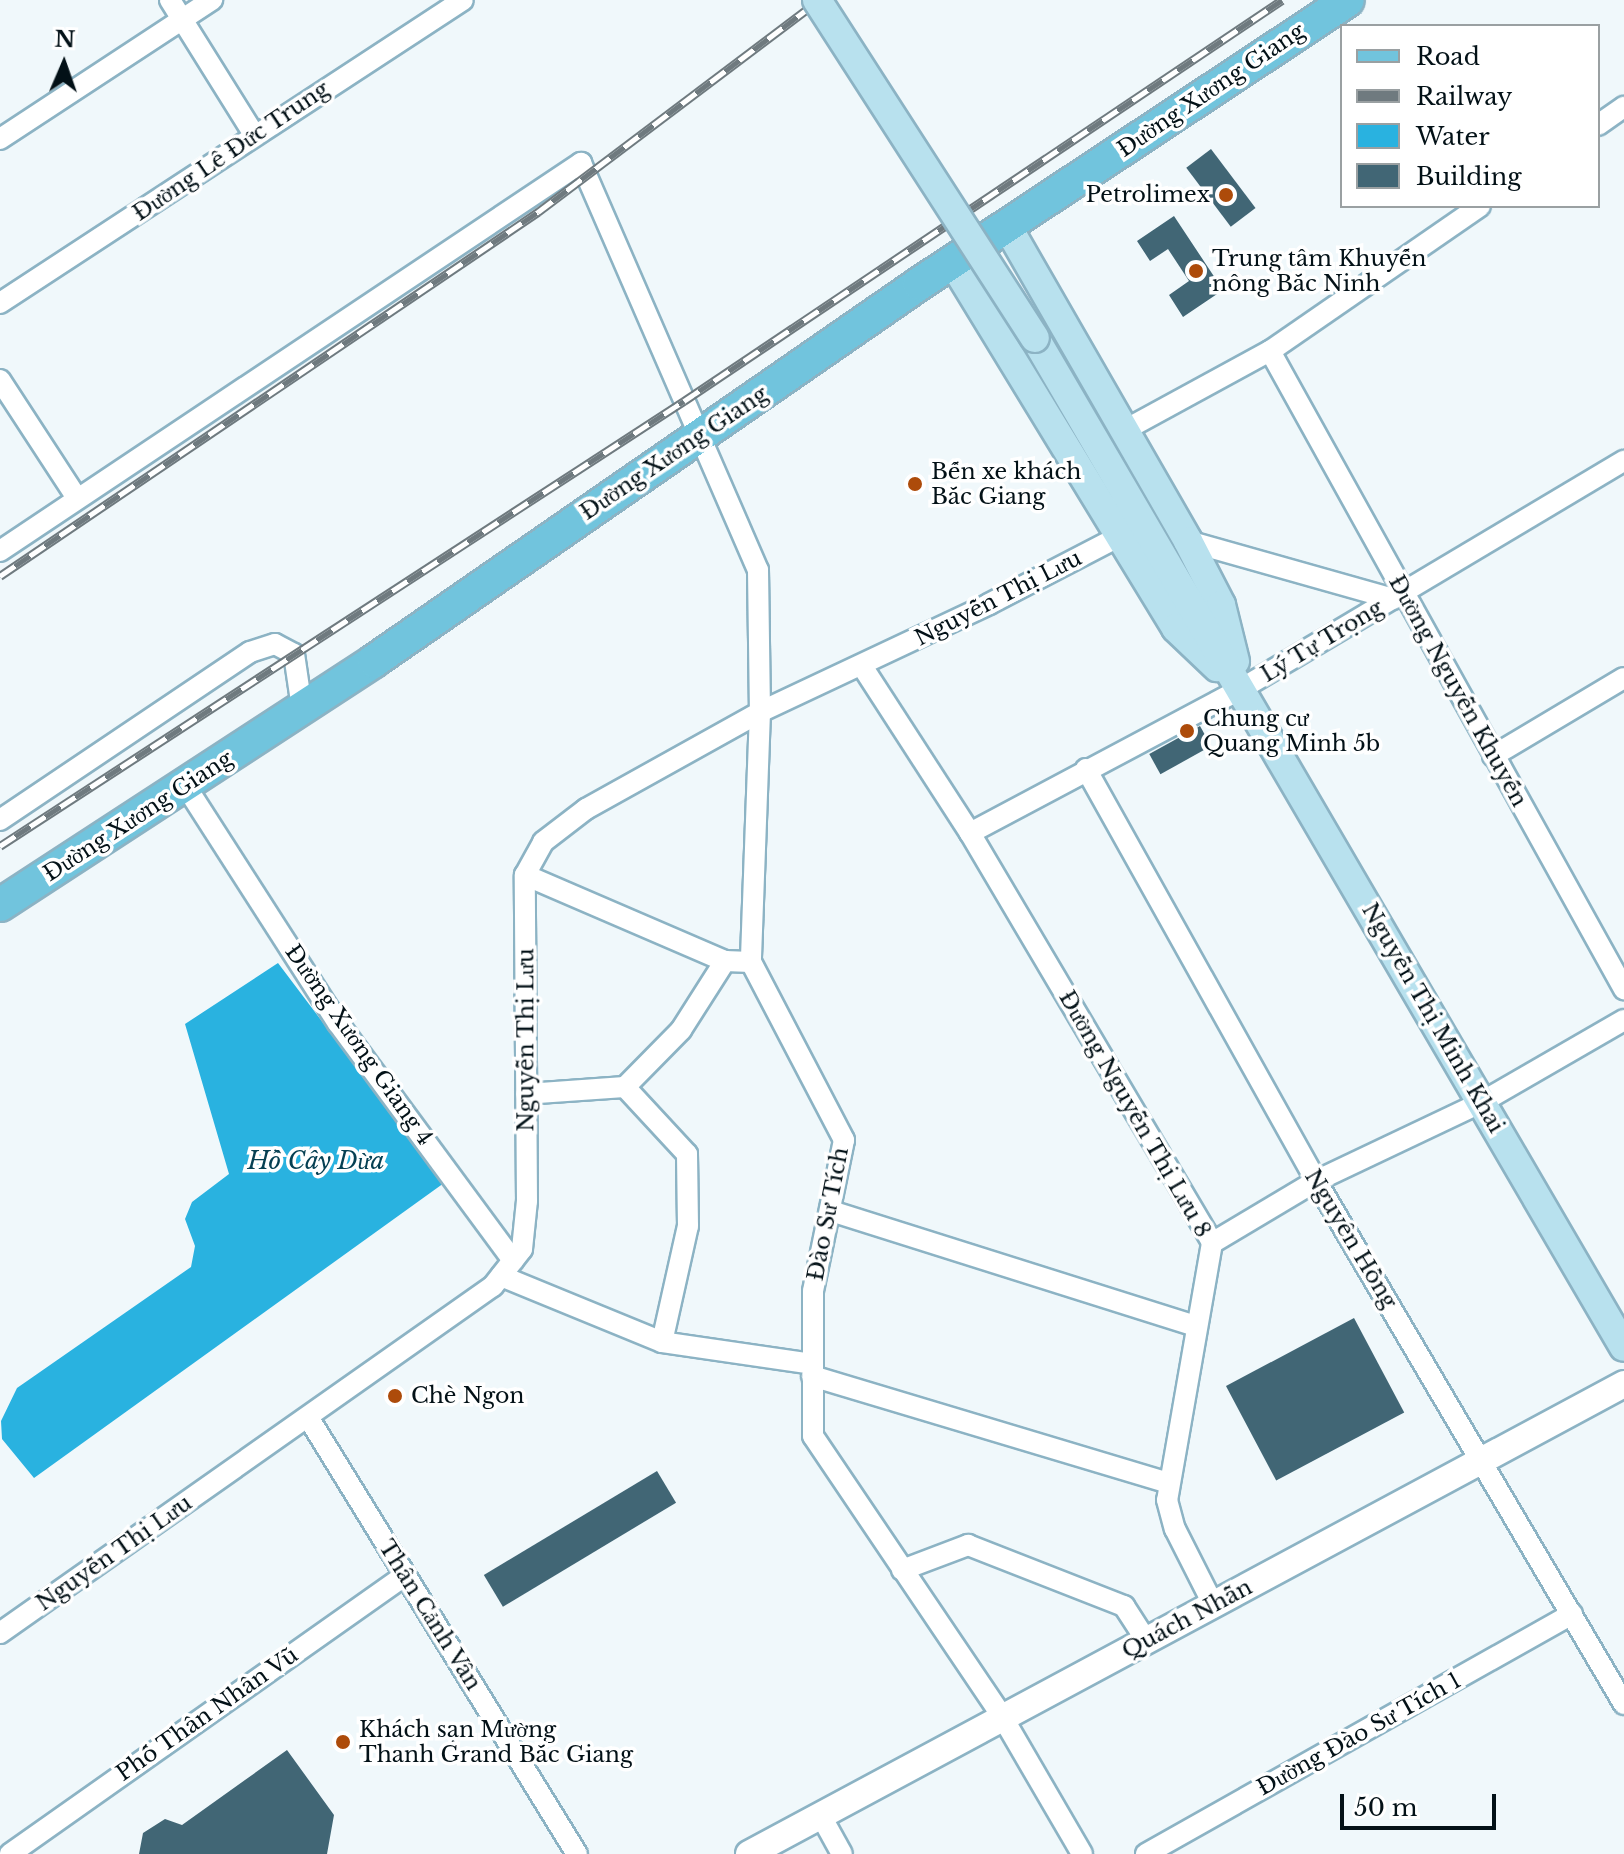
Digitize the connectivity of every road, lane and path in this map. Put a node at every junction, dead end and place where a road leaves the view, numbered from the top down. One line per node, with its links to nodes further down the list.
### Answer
1 (170, 0): 6 (street)
2 (212, 0): 6 (street)
3 (463, 0): 9 (street, Đường Lê Đức Trung)
4 (817, 0): 27 (main road, Nguyễn Thị Minh Khai, bridge)
5 (1348, 0): 12 (main road, Đường Xương Giang)
6 (182, 20): 9 (street); 10 (street)
7 (1624, 107): 8 (street)
8 (1600, 124)
9 (253, 133): 14 (street, Đường Lê Đức Trung)
10 (0, 139)
11 (1477, 208): 15 (street)
12 (1007, 226): 13 (main road, Đường Xương Giang); 17 (main road)
13 (952, 261): 18 (main road, Đường Xương Giang); 21 (main road)
14 (0, 303)
15 (1270, 351): 17 (street); 24 (street, Đường Nguyễn Khuyến)
16 (0, 380): 20 (street)
17 (1123, 431): 22 (main road)
18 (700, 435): 20 (street); 28 (main road, Đường Xương Giang); 29 (street)
19 (1624, 461): 24 (street, Lý Tự Trọng)
20 (77, 498): 23 (street)
21 (1122, 535): 25 (street, Nguyễn Thị Lưu); 27 (main road)
22 (1188, 541): 24 (street); 27 (main road)
23 (0, 551)
24 (1398, 596): 27 (street, Lý Tự Trọng); 30 (street, Đường Nguyễn Khuyến)
25 (862, 666): 29 (street, Nguyễn Thị Lưu); 34 (street, Đường Nguyễn Thị Lưu 8)
26 (1624, 678): 30 (street)
27 (1241, 689): 31 (street, Lý Tự Trọng); 43 (main road, Nguyễn Thị Minh Khai)
28 (302, 708): 32 (main road, Đường Xương Giang); 33 (street)
29 (760, 712): 35 (street, Nguyễn Thị Lưu); 38 (street)
30 (1493, 756): 39 (street, Đường Nguyễn Khuyến)
31 (1086, 769): 34 (street, Lý Tự Trọng); 44 (street, Nguyên Hồng)
32 (185, 785): 36 (main road, Đường Xương Giang); 47 (street, Đường Xương Giang 4)
33 (0, 820)
34 (970, 833): 46 (street, Đường Nguyễn Thị Lưu 8)
35 (525, 875): 37 (street); 42 (street, Nguyễn Thị Lưu)
36 (0, 905)
37 (725, 961): 38 (street); 41 (street)
38 (751, 962): 45 (street, Đào Sư Tích)
39 (1624, 989)
40 (1624, 1020): 43 (street)
41 (625, 1087): 42 (street); 49 (street)
42 (526, 1094): 47 (street, Nguyễn Thị Lưu)
43 (1482, 1102): 44 (street); 50 (main road, Nguyễn Thị Minh Khai)
44 (1316, 1181): 46 (street); 54 (street, Nguyên Hồng)
45 (831, 1211): 48 (street); 51 (street, Đào Sư Tích)
46 (1212, 1243): 48 (street, Đường Nguyễn Thị Lưu 8)
47 (507, 1268): 49 (street); 53 (street, Nguyễn Thị Lưu)
48 (1196, 1326): 55 (street, Đường Nguyễn Thị Lưu 8)
49 (662, 1342): 51 (street)
50 (1624, 1347)
51 (812, 1370): 55 (street); 56 (street, Đào Sư Tích)
52 (1624, 1384): 54 (street, Quách Nhẫn)
53 (308, 1417): 57 (street, Thân Cảnh Vân); 60 (street, Nguyễn Thị Lưu)
54 (1484, 1462): 58 (street, Quách Nhẫn); 59 (street, Nguyên Hồng)
55 (1168, 1483): 58 (street, Đường Nguyễn Thị Lưu 8)
56 (902, 1570): 61 (street); 63 (street, Đào Sư Tích)
57 (405, 1575): 66 (street, Phố Thân Nhân Vũ); 67 (street, Thân Cảnh Vân)
58 (1213, 1604): 61 (street, Quách Nhẫn)
59 (1572, 1614): 62 (street, Nguyên Hồng); 71 (street, Đường Đào Sư Tích 1)
60 (0, 1633)
61 (1146, 1640): 63 (street, Quách Nhẫn)
62 (1624, 1704)
63 (1003, 1718): 64 (street, Quách Nhẫn); 70 (street, Đào Sư Tích)
64 (821, 1816): 68 (street, Quách Nhẫn); 69 (street)
65 (0, 1848): 66 (street)
66 (7, 1854)
67 (577, 1854)
68 (749, 1854)
69 (842, 1854)
70 (1082, 1854)
71 (1146, 1854)

